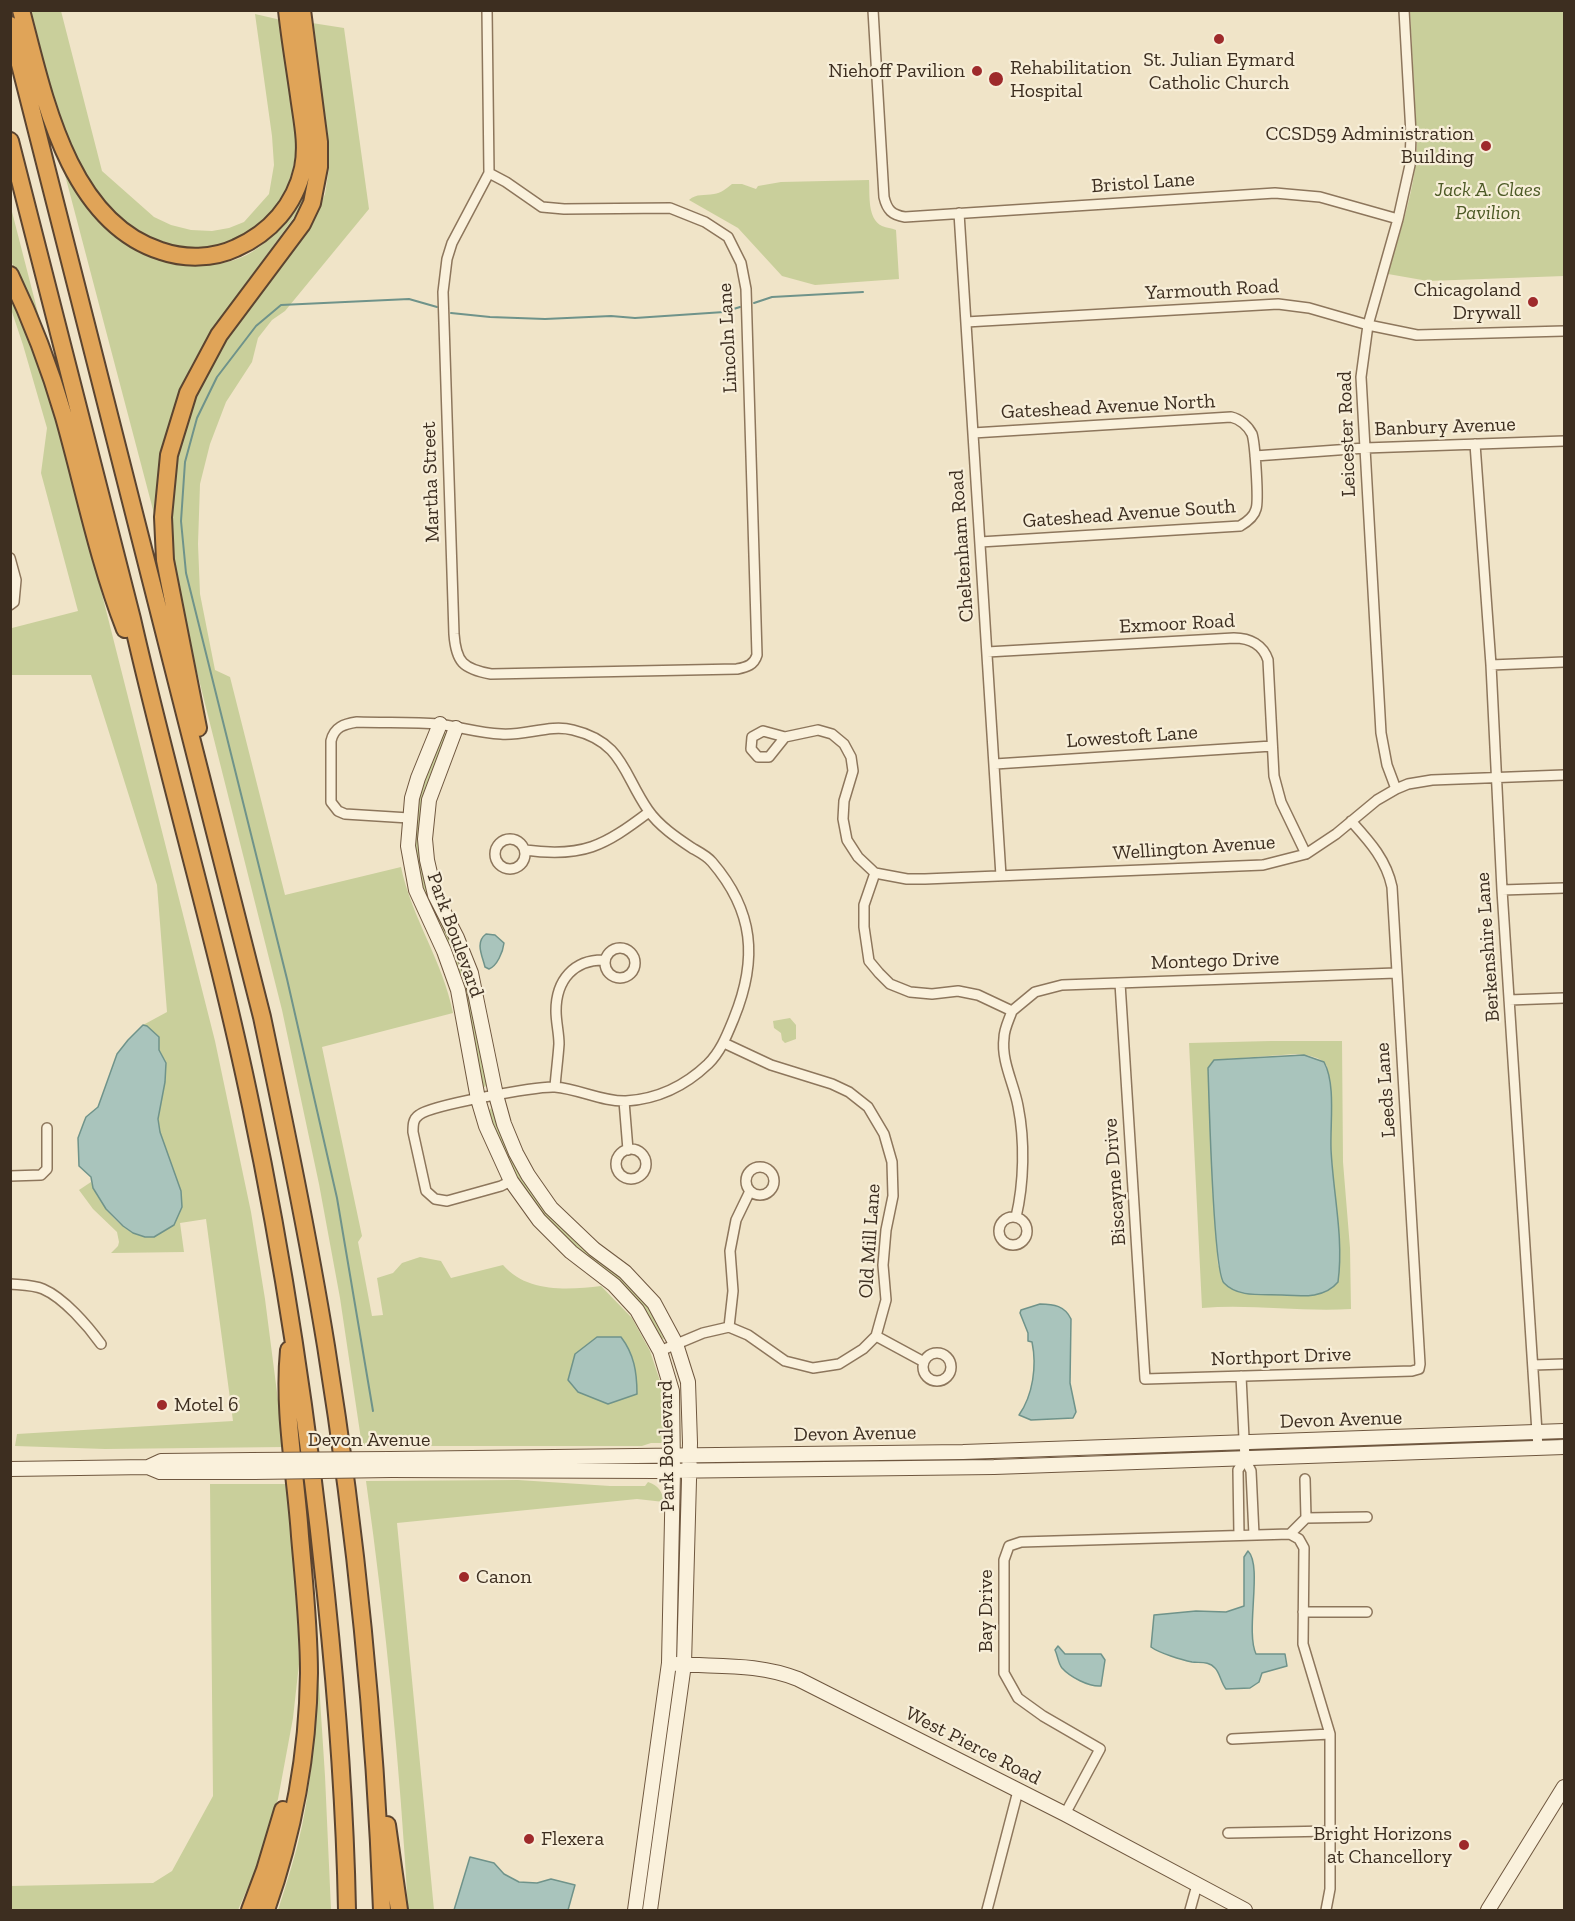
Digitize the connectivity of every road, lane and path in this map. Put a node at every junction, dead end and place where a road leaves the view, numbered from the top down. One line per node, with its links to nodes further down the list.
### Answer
1 (21, 10): 8 (highway)
2 (287, 10): 8 (highway)
3 (302, 10): 8 (highway)
4 (487, 10): 10 (street, Martha Street)
5 (873, 10): 11 (street, Bristol Lane)
6 (1404, 10): 12 (street, Leicester Road)
7 (10, 25): 41 (highway)
8 (298, 36): 41 (highway)
9 (10, 141): 29 (highway)
10 (489, 174): 26 (street, Lincoln Lane); 26 (street, Martha Street)
11 (959, 213): 12 (street, Bristol Lane); 14 (street, Cheltenham Road)
12 (1398, 219): 15 (street, Leicester Road)
13 (10, 275): 29 (highway)
14 (966, 322): 15 (street, Yarmouth Road); 17 (street, Cheltenham Road)
15 (1368, 325): 16 (street, Yarmouth Road); 20 (street, Leicester Road)
16 (1564, 331)
17 (973, 433): 21 (street, Gateshead Avenue North); 22 (street, Cheltenham Road)
18 (1564, 441): 19 (street, Banbury Avenue)
19 (1475, 444): 20 (street, Banbury Avenue); 28 (street, Berkenshire Lane)
20 (1365, 448): 21 (street, Banbury Avenue); 37 (street, Leicester Road)
21 (1255, 456): 22 (street, Gateshead Avenue South)
22 (980, 543): 25 (street, Cheltenham Road)
23 (10, 558): 24 (street)
24 (10, 605)
25 (987, 652): 33 (street, Exmoor Road); 34 (street, Cheltenham Road)
26 (755, 660)
27 (1564, 662): 28 (street)
28 (1491, 665): 36 (street, Berkenshire Lane)
29 (147, 686): 66 (highway)
30 (440, 724): 31 (street); 39 (street, Park Boulevard); 39 (street)
31 (456, 728): 38 (street); 56 (street, Park Boulevard)
32 (785, 737): 44 (street)
33 (1272, 746): 34 (street, Lowestoft Lane); 43 (street, Exmoor Road)
34 (994, 764): 45 (street, Cheltenham Road)
35 (1564, 775): 36 (street, Wellington Avenue)
36 (1495, 777): 37 (street, Wellington Avenue); 47 (street, Berkenshire Lane)
37 (1396, 789): 40 (street, Wellington Avenue)
38 (649, 812): 42 (street); 54 (street)
39 (409, 818): 57 (street, Park Boulevard)
40 (1351, 821): 43 (street, Wellington Avenue); 49 (street, Leeds Lane)
41 (215, 835): 101 (highway)
42 (525, 850)
43 (1306, 854): 45 (street, Wellington Avenue)
44 (875, 873): 45 (street, Wellington Avenue); 53 (street)
45 (1001, 876)
46 (1564, 888): 47 (street)
47 (1502, 890): 52 (street, Berkenshire Lane)
48 (605, 960): 55 (street)
49 (1396, 973): 50 (street, Montego Drive); 75 (street, Leeds Lane)
50 (1120, 983): 53 (street, Montego Drive); 77 (street, Biscayne Drive)
51 (1564, 998): 52 (street)
52 (1509, 1000): 74 (street, Berkenshire Lane)
53 (1012, 1011): 64 (street)
54 (724, 1043): 58 (street); 68 (street, Old Mill Lane)
55 (555, 1087): 56 (street); 58 (street)
56 (496, 1095): 57 (street); 70 (street, Park Boulevard)
57 (478, 1099): 62 (street, Park Boulevard); 62 (street)
58 (624, 1101): 60 (street)
59 (47, 1128): 61 (street)
60 (628, 1150)
61 (10, 1176)
62 (511, 1181): 71 (street, Park Boulevard)
63 (750, 1191): 67 (street)
64 (1016, 1217)
65 (10, 1284): 69 (street)
66 (292, 1322): 100 (highway); 112 (highway)
67 (729, 1327): 68 (street); 70 (street)
68 (876, 1336): 72 (street)
69 (101, 1344)
70 (676, 1344): 71 (street); 84 (street, Park Boulevard)
71 (660, 1352): 83 (street, Park Boulevard)
72 (924, 1362)
73 (1564, 1364): 74 (street)
74 (1533, 1365): 79 (street, Berkenshire Lane)
75 (1419, 1369): 76 (street, Northport Drive)
76 (1241, 1376): 77 (street, Northport Drive); 80 (street)
77 (1145, 1379)
78 (1564, 1431): 79 (street, Devon Avenue)
79 (1538, 1432): 80 (street, Devon Avenue); 82 (street, Berkenshire Lane)
80 (1245, 1443): 84 (street, Devon Avenue); 85 (street)
81 (1564, 1447): 82 (street, Devon Avenue)
82 (1538, 1448): 85 (street, Devon Avenue)
83 (673, 1455): 84 (street, Devon Avenue); 86 (street, Devon Avenue); 88 (street, Park Boulevard)
84 (689, 1455): 89 (street, Park Boulevard)
85 (1245, 1458): 89 (street, Devon Avenue); 94 (street); 95 (street)
86 (391, 1465): 87 (street, Devon Avenue, bridge); 88 (street, Devon Avenue)
87 (10, 1469)
88 (673, 1471): 89 (street, Devon Avenue); 98 (street, Park Boulevard)
89 (689, 1471): 99 (street, Park Boulevard)
90 (1305, 1479): 92 (street)
91 (1367, 1516): 92 (street)
92 (1306, 1518): 93 (street)
93 (1290, 1534): 95 (street, Bay Drive); 96 (street)
94 (1239, 1535): 95 (street, Bay Drive); 106 (street, Bay Drive)
95 (1254, 1535)
96 (1303, 1612): 97 (street); 102 (street)
97 (1367, 1612)
98 (669, 1663): 99 (street, West Pierce Road); 115 (street, Park Boulevard)
99 (684, 1664): 105 (street, West Pierce Road); 116 (street, Park Boulevard)
100 (309, 1674): 110 (highway); 111 (highway)
101 (367, 1683): 113 (highway); 114 (highway)
102 (1330, 1734): 103 (street); 107 (street)
103 (1232, 1739)
104 (1564, 1787): 121 (street)
105 (1018, 1791): 106 (street, West Pierce Road); 117 (street)
106 (1065, 1814): 109 (street, West Pierce Road)
107 (1330, 1831): 108 (street); 120 (street)
108 (1228, 1833)
109 (1197, 1885): 118 (street); 119 (street, West Pierce Road)
110 (250, 1911)
111 (266, 1911)
112 (347, 1911)
113 (382, 1911)
114 (399, 1911)
115 (635, 1911)
116 (650, 1911)
117 (987, 1911)
118 (1190, 1911)
119 (1245, 1911)
120 (1326, 1911)
121 (1488, 1911)

